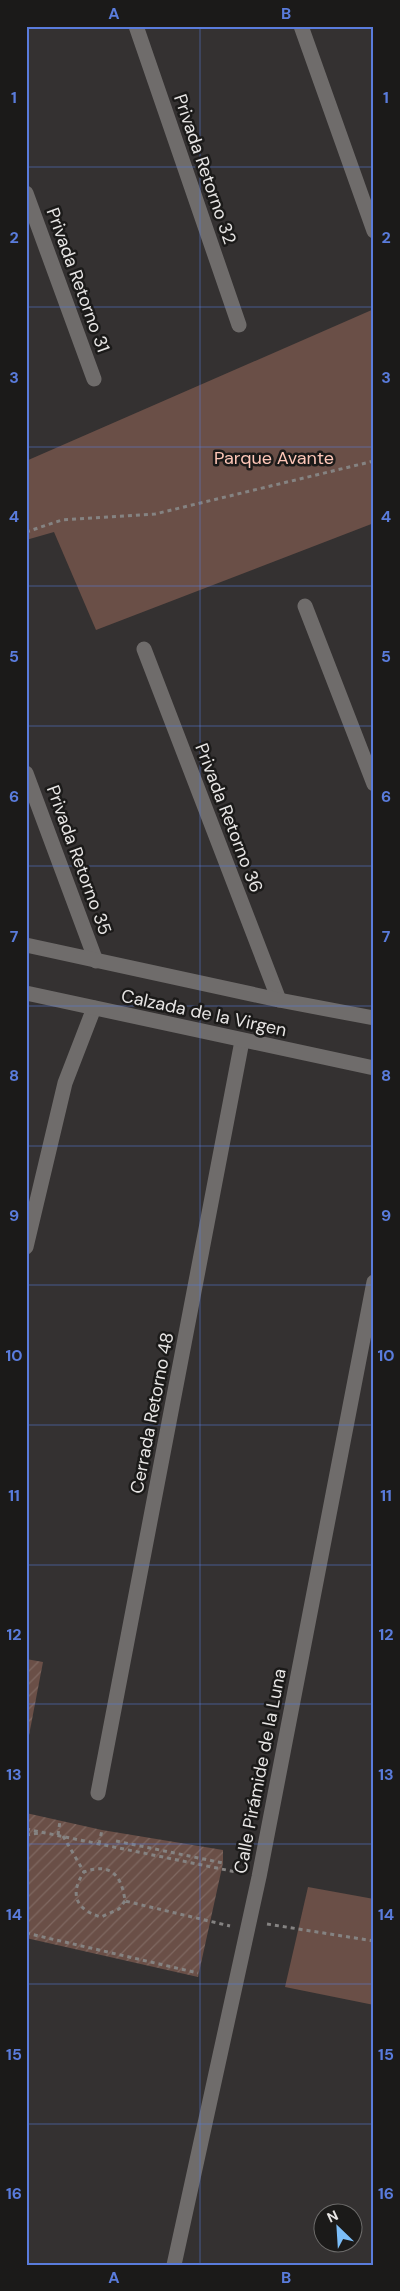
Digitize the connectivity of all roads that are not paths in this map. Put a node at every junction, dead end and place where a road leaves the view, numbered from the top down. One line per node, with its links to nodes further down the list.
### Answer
1 (136, 26): 5 (street, Privada Retorno 32)
2 (301, 26): 4 (street)
3 (26, 193): 6 (street, Privada Retorno 31)
4 (374, 231)
5 (239, 325)
6 (94, 379)
7 (305, 606): 10 (street)
8 (144, 649): 14 (street, Privada Retorno 36)
9 (26, 773): 12 (street, Privada Retorno 35)
10 (374, 784)
11 (26, 945): 12 (street, Calzada de la Virgen)
12 (96, 961): 14 (street, Calzada de la Virgen)
13 (26, 993): 15 (street, Calzada de la Virgen)
14 (279, 1000): 16 (street, Calzada de la Virgen)
15 (94, 1008): 17 (street, Calzada de la Virgen); 19 (street)
16 (374, 1018)
17 (242, 1041): 18 (street, Calzada de la Virgen); 21 (street, Cerrada Retorno 48)
18 (374, 1068)
19 (26, 1246)
20 (374, 1282): 22 (street, Calle Pirámide de la Luna)
21 (98, 1793)
22 (174, 2265)

